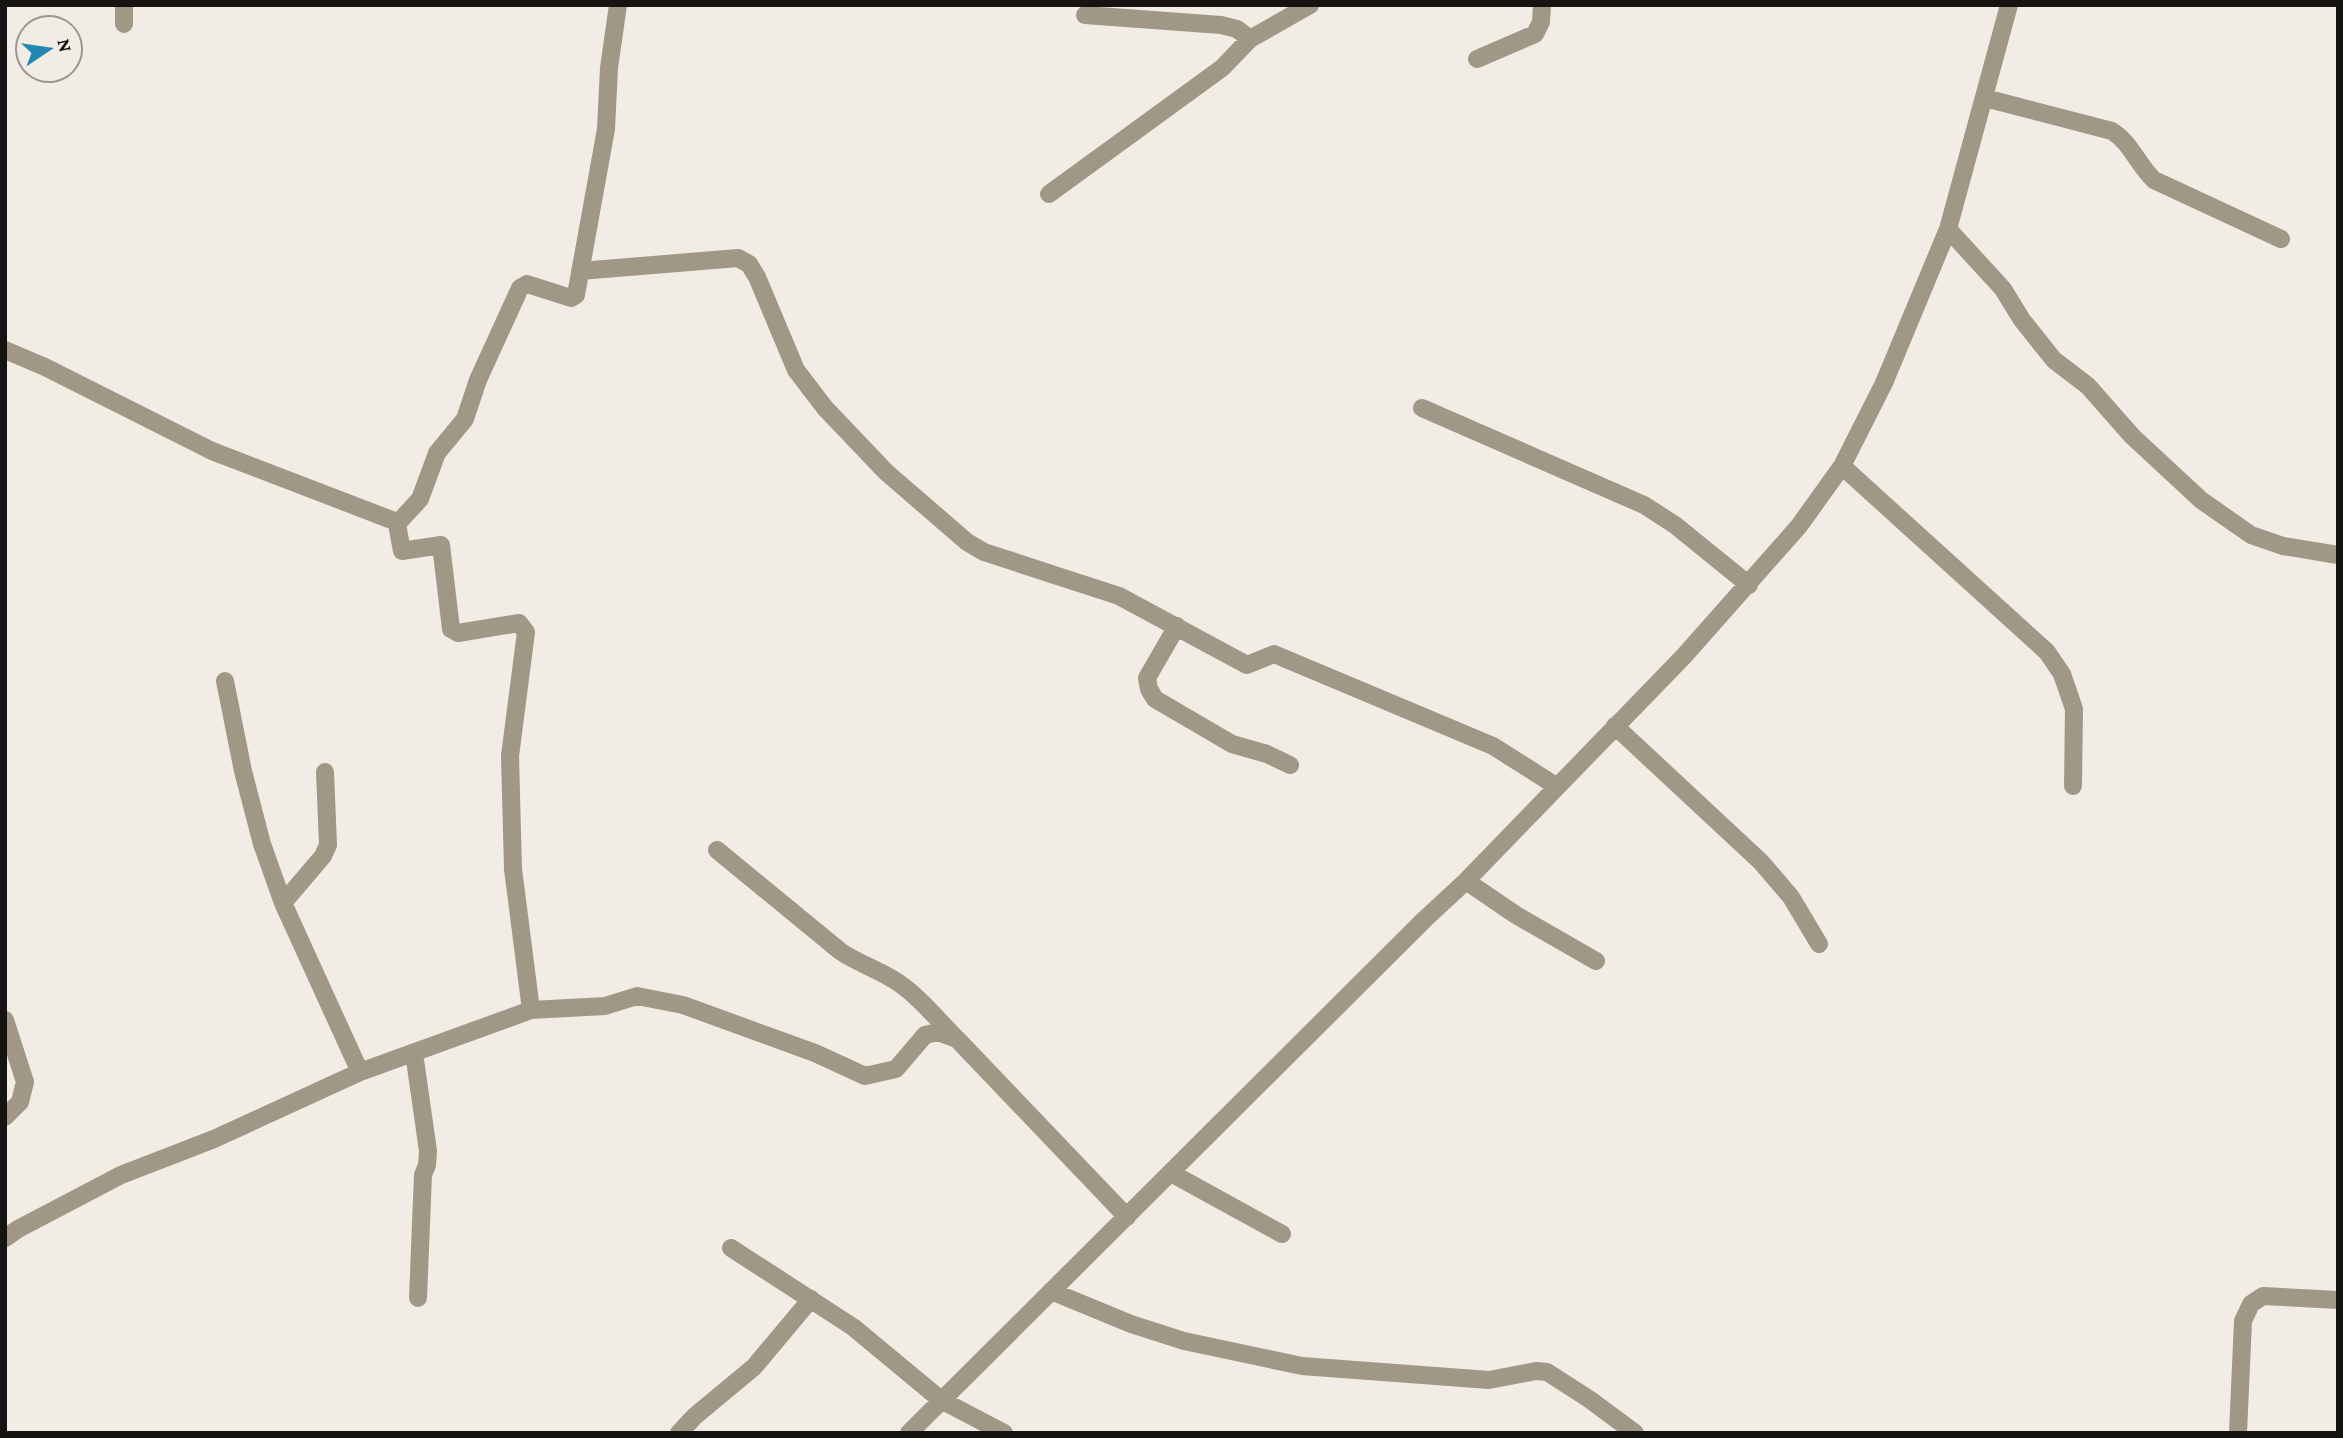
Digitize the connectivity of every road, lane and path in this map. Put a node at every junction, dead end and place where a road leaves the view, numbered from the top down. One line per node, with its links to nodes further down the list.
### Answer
1 (124, 5): 7 (street)
2 (618, 5): 14 (street)
3 (1310, 5): 8 (street)
4 (1542, 5): 9 (street)
5 (2009, 5): 10 (street)
6 (1085, 15): 8 (street)
7 (124, 24)
8 (1250, 39): 11 (street)
9 (1477, 59)
10 (1985, 98): 12 (street); 13 (street)
11 (1049, 194)
12 (1948, 229): 17 (street); 19 (street)
13 (2281, 239)
14 (580, 271): 18 (street); 21 (street)
15 (5, 350): 18 (street)
16 (1422, 408): 20 (street)
17 (1842, 466): 20 (street); 27 (street)
18 (397, 522): 33 (street)
19 (2338, 555)
20 (1749, 585): 23 (street)
21 (1177, 626): 24 (street); 26 (street)
22 (225, 681): 30 (street)
23 (1615, 726): 26 (street); 31 (street)
24 (1290, 765)
25 (326, 772): 30 (street)
26 (1556, 786): 29 (street)
27 (2073, 786)
28 (716, 850): 35 (street)
29 (1466, 881): 32 (street); 39 (street)
30 (284, 903): 37 (street)
31 (1819, 944)
32 (1595, 961)
33 (531, 1010): 35 (street); 36 (street)
34 (5, 1020): 38 (street)
35 (957, 1039): 40 (street)
36 (414, 1053): 37 (street); 45 (street)
37 (360, 1072): 42 (street)
38 (5, 1117)
39 (1171, 1173): 40 (street); 41 (street)
40 (1127, 1217): 44 (street)
41 (1282, 1234)
42 (5, 1238)
43 (731, 1248): 46 (street)
44 (1051, 1291): 48 (street); 52 (street)
45 (418, 1298)
46 (811, 1299): 48 (street); 49 (street)
47 (2338, 1300): 53 (street)
48 (941, 1400): 50 (street); 51 (street)
49 (679, 1433)
50 (909, 1433)
51 (1004, 1433)
52 (1635, 1433)
53 (2238, 1433)

